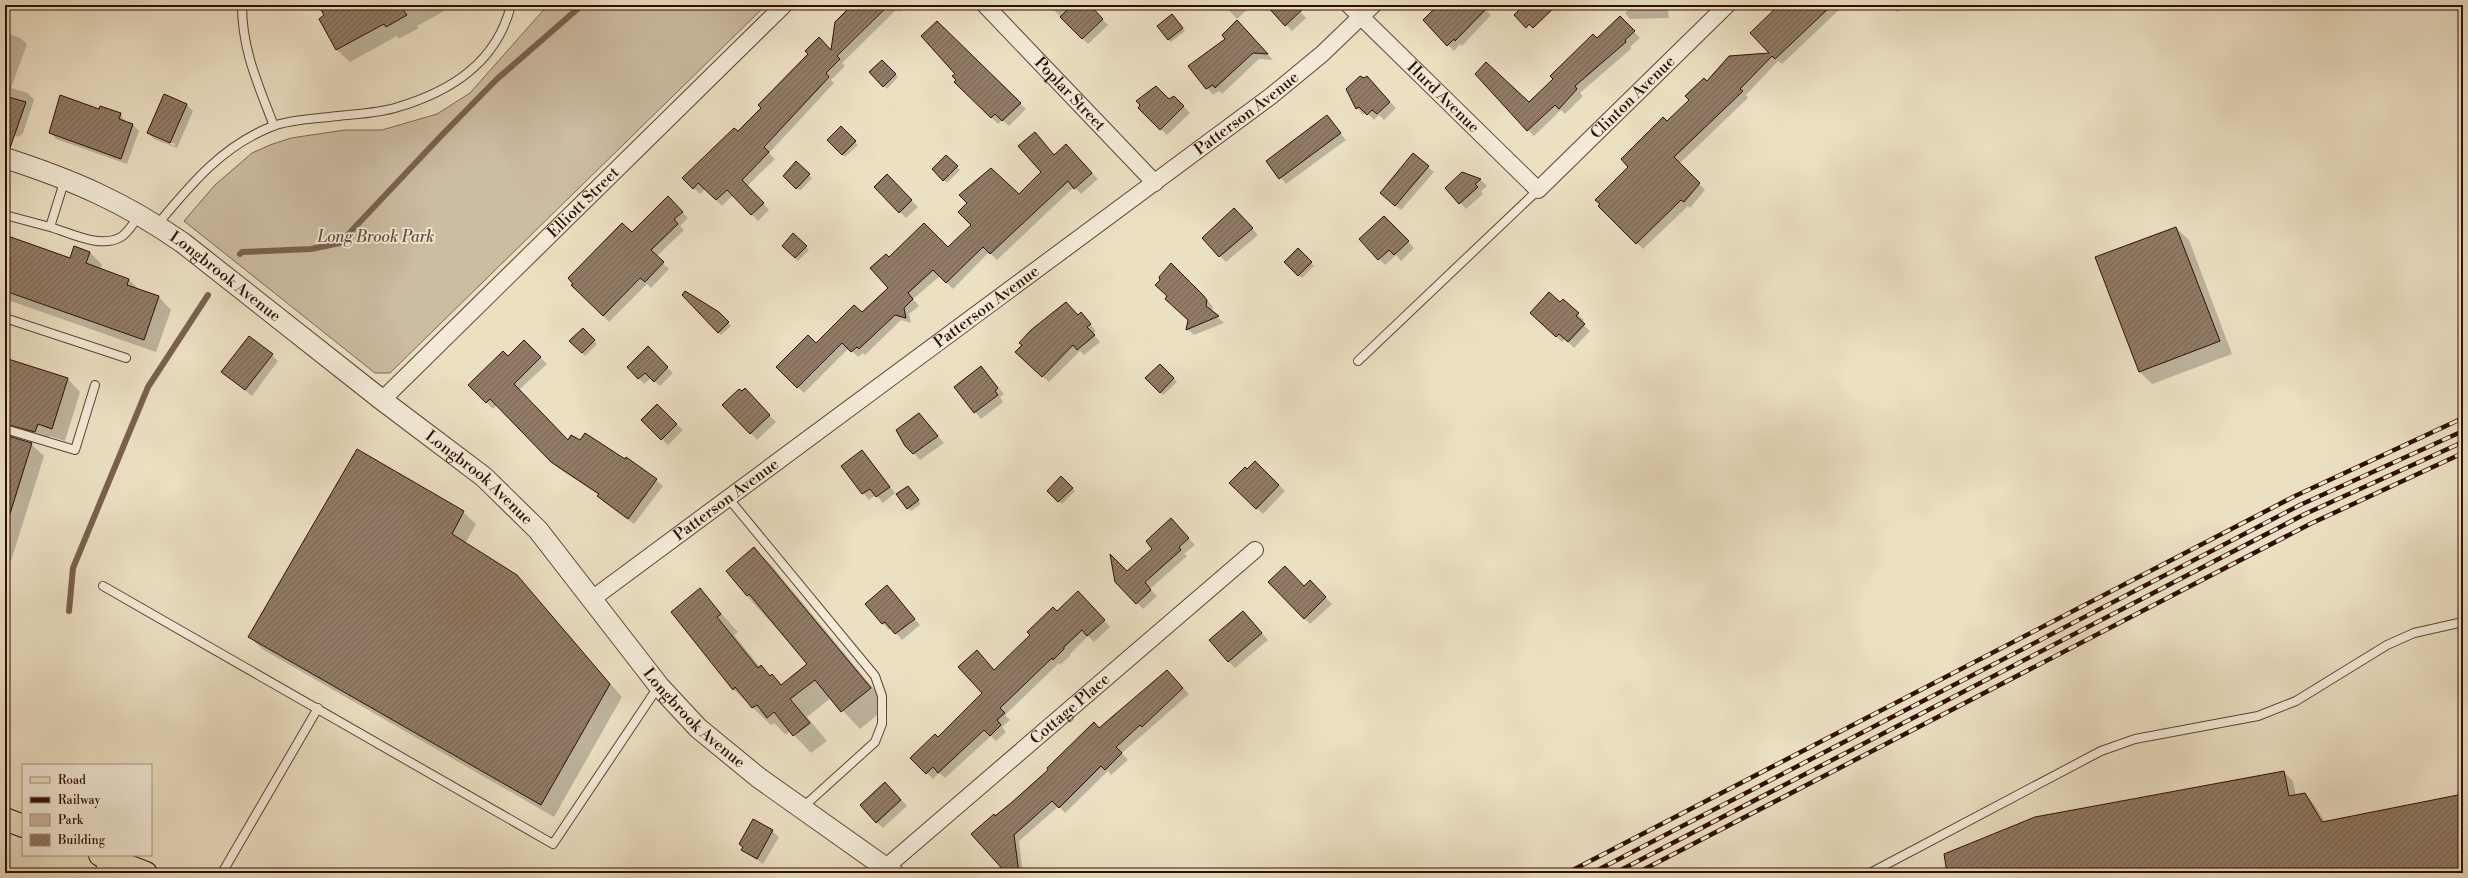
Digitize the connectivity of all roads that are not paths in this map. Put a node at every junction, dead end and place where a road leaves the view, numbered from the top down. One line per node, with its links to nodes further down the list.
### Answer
1 (242, 5): 9 (lane)
2 (511, 5): 9 (lane)
3 (784, 5): 22 (street, Elliott Street)
4 (985, 5): 12 (street, Poplar Street)
5 (1349, 5): 8 (street, Hurd Avenue)
6 (1373, 5): 8 (street, Patterson Avenue)
7 (1727, 5): 13 (street, Clinton Avenue)
8 (1361, 17): 12 (street, Patterson Avenue); 13 (street, Hurd Avenue)
9 (274, 126): 16 (lane)
10 (5, 158): 11 (street, Longbrook Avenue)
11 (65, 179): 14 (street, Longbrook Avenue); 17 (lane)
12 (1155, 183): 24 (street, Patterson Avenue)
13 (1538, 190): 20 (lane)
14 (140, 214): 16 (street, Longbrook Avenue); 17 (lane)
15 (5, 215): 17 (lane)
16 (157, 225): 22 (street, Longbrook Avenue)
17 (50, 227)
18 (5, 318): 19 (lane)
19 (126, 358)
20 (1358, 360)
21 (95, 385): 23 (lane)
22 (382, 400): 27 (street, Longbrook Avenue)
23 (5, 429)
24 (729, 499): 27 (street, Patterson Avenue); 33 (lane)
25 (1255, 550): 37 (street, Cottage Place)
26 (103, 586): 32 (lane)
27 (592, 599): 31 (street, Longbrook Avenue)
28 (5, 608): 29 (lane)
29 (5, 619)
30 (2463, 622): 40 (lane)
31 (659, 686): 32 (lane); 33 (street, Longbrook Avenue)
32 (318, 708): 39 (lane)
33 (802, 808): 37 (street, Longbrook Avenue)
34 (5, 819): 35 (main road)
35 (22, 826)
36 (101, 862): 38 (main road)
37 (889, 870)
38 (146, 873)
39 (222, 873)
40 (1870, 873)

